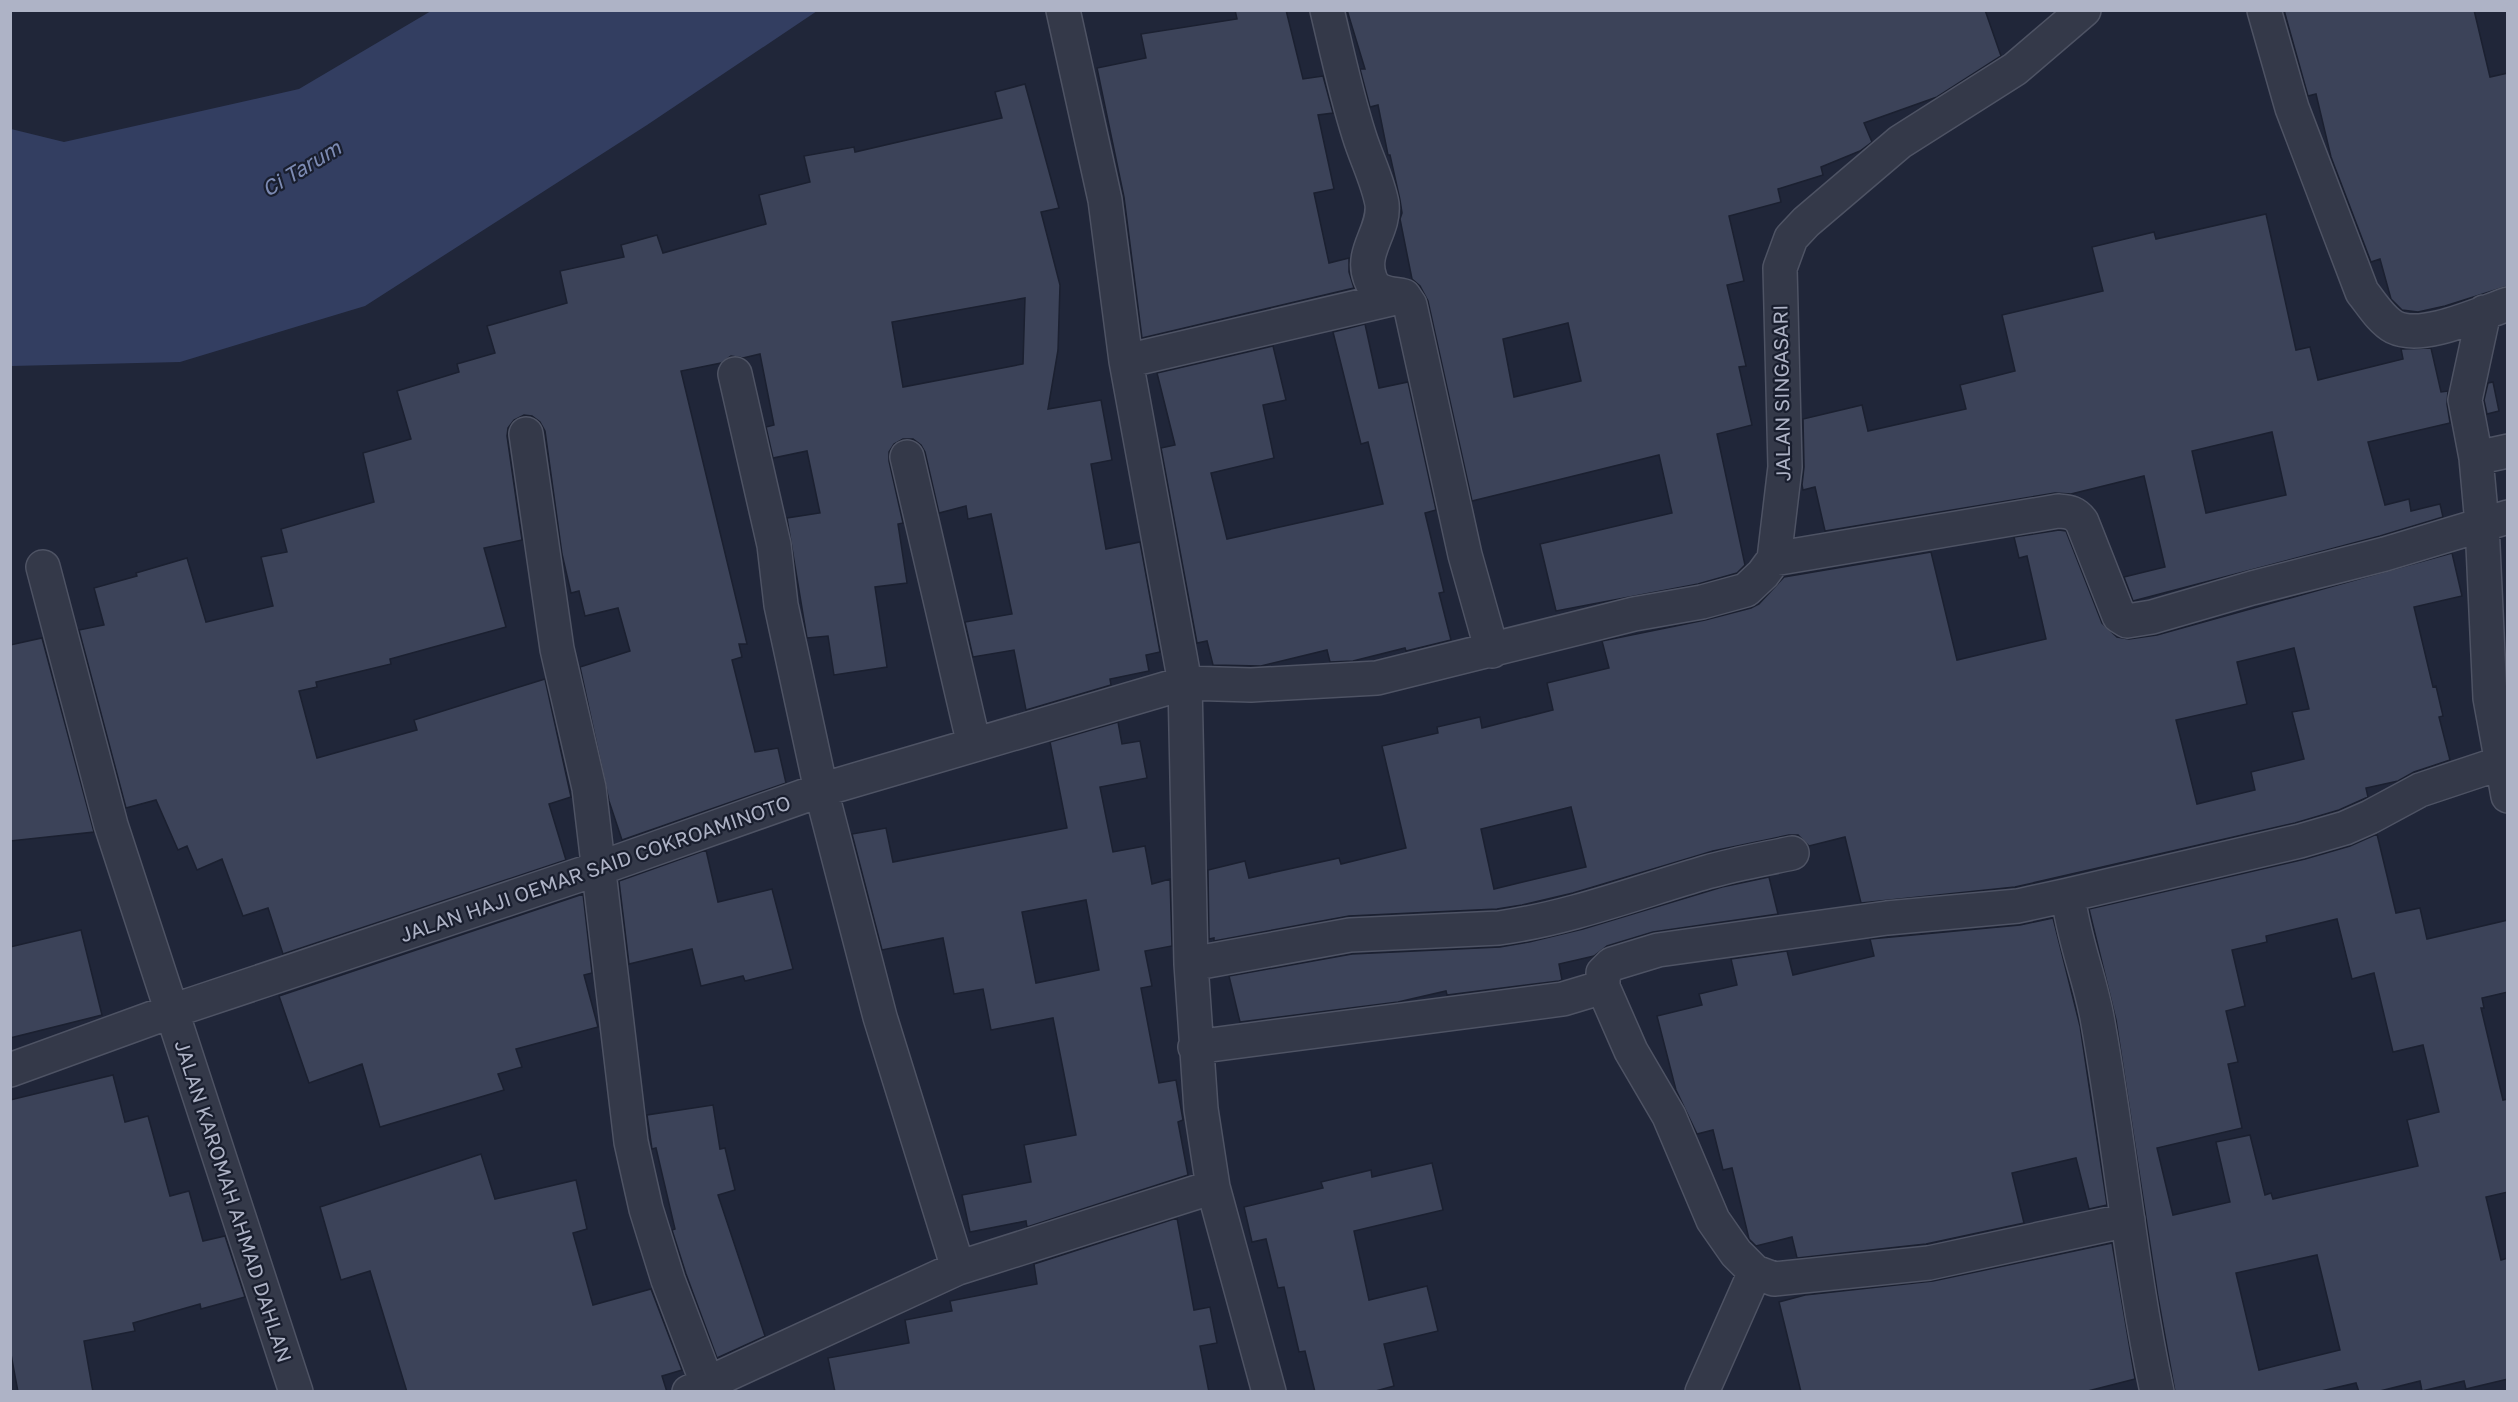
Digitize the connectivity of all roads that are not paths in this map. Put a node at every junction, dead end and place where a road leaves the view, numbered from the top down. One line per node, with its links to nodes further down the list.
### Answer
1 (1063, 10): 7 (street)
2 (1328, 10): 5 (street)
3 (2084, 10): 14 (street, JALAN SINGASARI)
4 (2264, 10): 6 (street)
5 (1404, 296): 7 (street); 16 (street)
6 (2496, 308): 12 (street)
7 (1126, 361): 17 (street)
8 (735, 374): 21 (street)
9 (526, 434): 24 (street)
10 (2508, 451): 12 (street)
11 (907, 457): 19 (street)
12 (2476, 458): 13 (street)
13 (2495, 521): 14 (street); 18 (street)
14 (1774, 559): 16 (street)
15 (43, 567): 28 (street, JALAN KAROMAH AHMAD DAHLAN)
16 (1492, 651): 17 (street)
17 (1185, 683): 19 (street, JALAN HAJI OEMAR SAID COKROAMINOTO); 26 (street)
18 (2499, 696): 20 (street)
19 (974, 745): 21 (street, JALAN HAJI OEMAR SAID COKROAMINOTO)
20 (2501, 763): 22 (street); 25 (street)
21 (821, 790): 24 (street, JALAN HAJI OEMAR SAID COKROAMINOTO); 33 (street)
22 (2508, 796)
23 (1792, 853): 26 (street)
24 (600, 868): 28 (street, JALAN HAJI OEMAR SAID COKROAMINOTO); 35 (street)
25 (2068, 895): 27 (street); 32 (street)
26 (1191, 964): 29 (street)
27 (1603, 987): 29 (street); 34 (street)
28 (172, 1011): 30 (street, JALAN HAJI OEMAR SAID COKROAMINOTO); 36 (street, JALAN KAROMAH AHMAD DAHLAN)
29 (1195, 1047): 31 (street)
30 (10, 1070)
31 (1213, 1187): 33 (street); 37 (street)
32 (2128, 1220): 34 (street); 39 (street)
33 (958, 1268): 35 (street)
34 (1755, 1272): 38 (street)
35 (698, 1387)
36 (296, 1392)
37 (1269, 1392)
38 (1702, 1392)
39 (2157, 1392)

